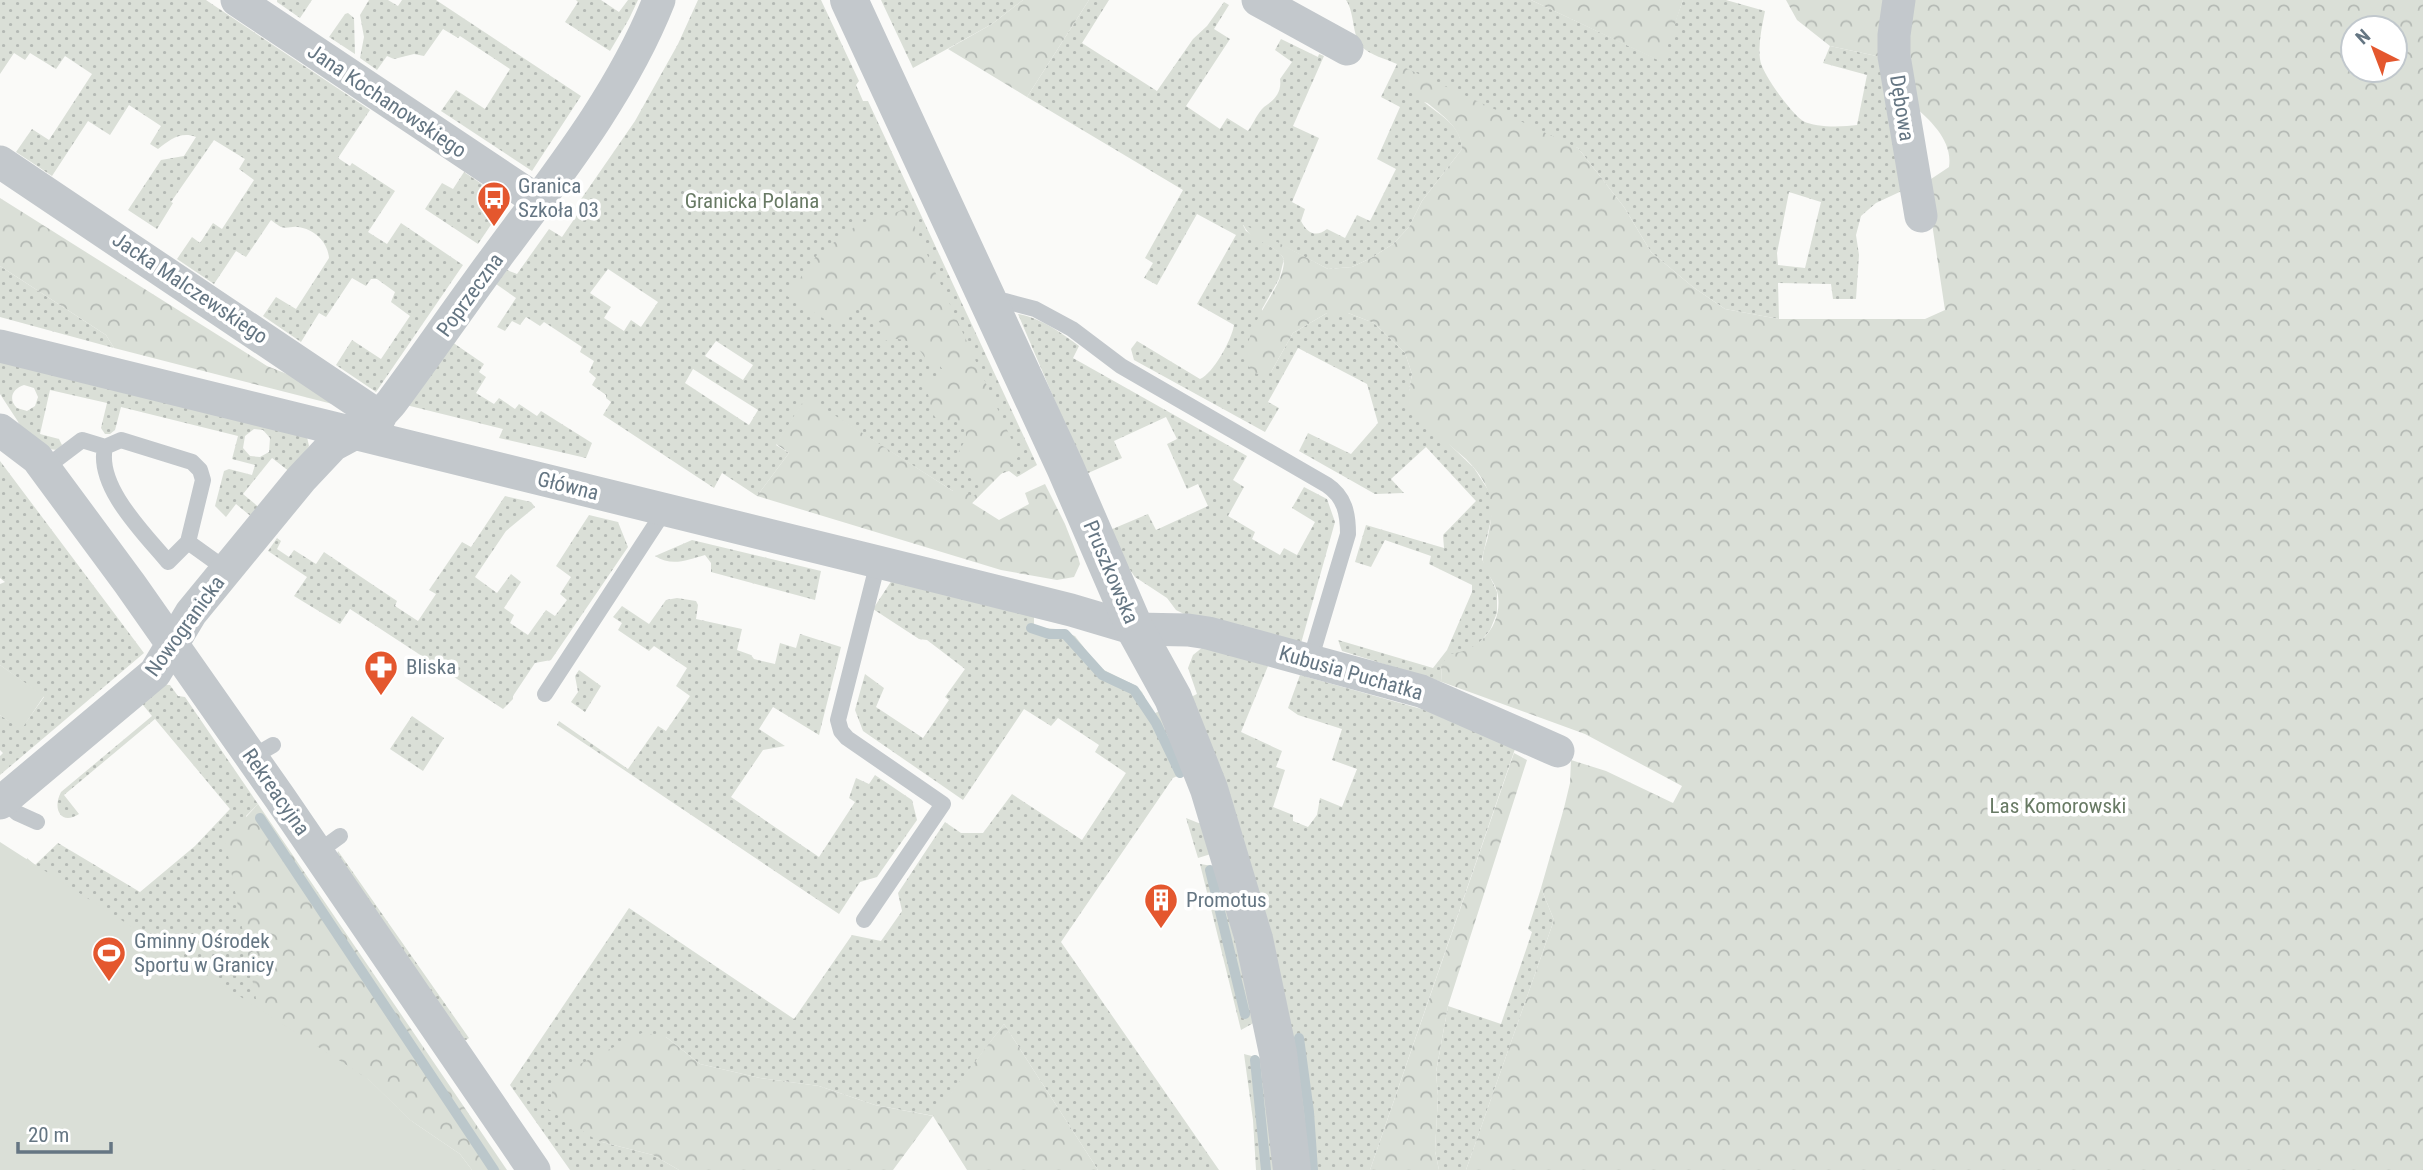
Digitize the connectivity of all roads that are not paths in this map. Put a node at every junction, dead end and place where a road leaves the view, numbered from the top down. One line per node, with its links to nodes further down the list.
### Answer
1 (237, 0): 8 (street, Jana Kochanowskiego)
2 (659, 0): 8 (street, Poprzeczna)
3 (849, 0): 10 (street, Pruszkowska)
4 (1258, 0): 6 (street)
5 (1899, 0): 9 (street, Dębowa)
6 (1347, 49)
7 (0, 162): 12 (street, Jacka Malczewskiego)
8 (538, 201): 12 (street, Poprzeczna)
9 (1921, 216)
10 (988, 302): 20 (street, Pruszkowska); 22 (lane)
11 (0, 346): 12 (street, Główna)
12 (367, 426): 16 (street, Główna); 19 (street, Nowogranicka)
13 (0, 430): 15 (street, Rekreacyjna)
14 (105, 447): 15 (lane); 17 (lane); 17 (lane)
15 (45, 468): 21 (street, Rekreacyjna)
16 (666, 510): 18 (street, Główna); 23 (lane)
17 (188, 542): 19 (lane)
18 (878, 562): 20 (street, Główna); 27 (lane)
19 (227, 570): 21 (street, Nowogranicka)
20 (1135, 629): 22 (street, Kubusia Puchatka); 29 (street, Pruszkowska)
21 (173, 645): 25 (street, Nowogranicka); 28 (street, Rekreacyjna)
22 (1310, 661): 24 (street, Kubusia Puchatka)
23 (545, 694)
24 (1558, 751)
25 (2, 802): 26 (lane)
26 (37, 822)
27 (864, 920)
28 (534, 1170)
29 (1292, 1170)

